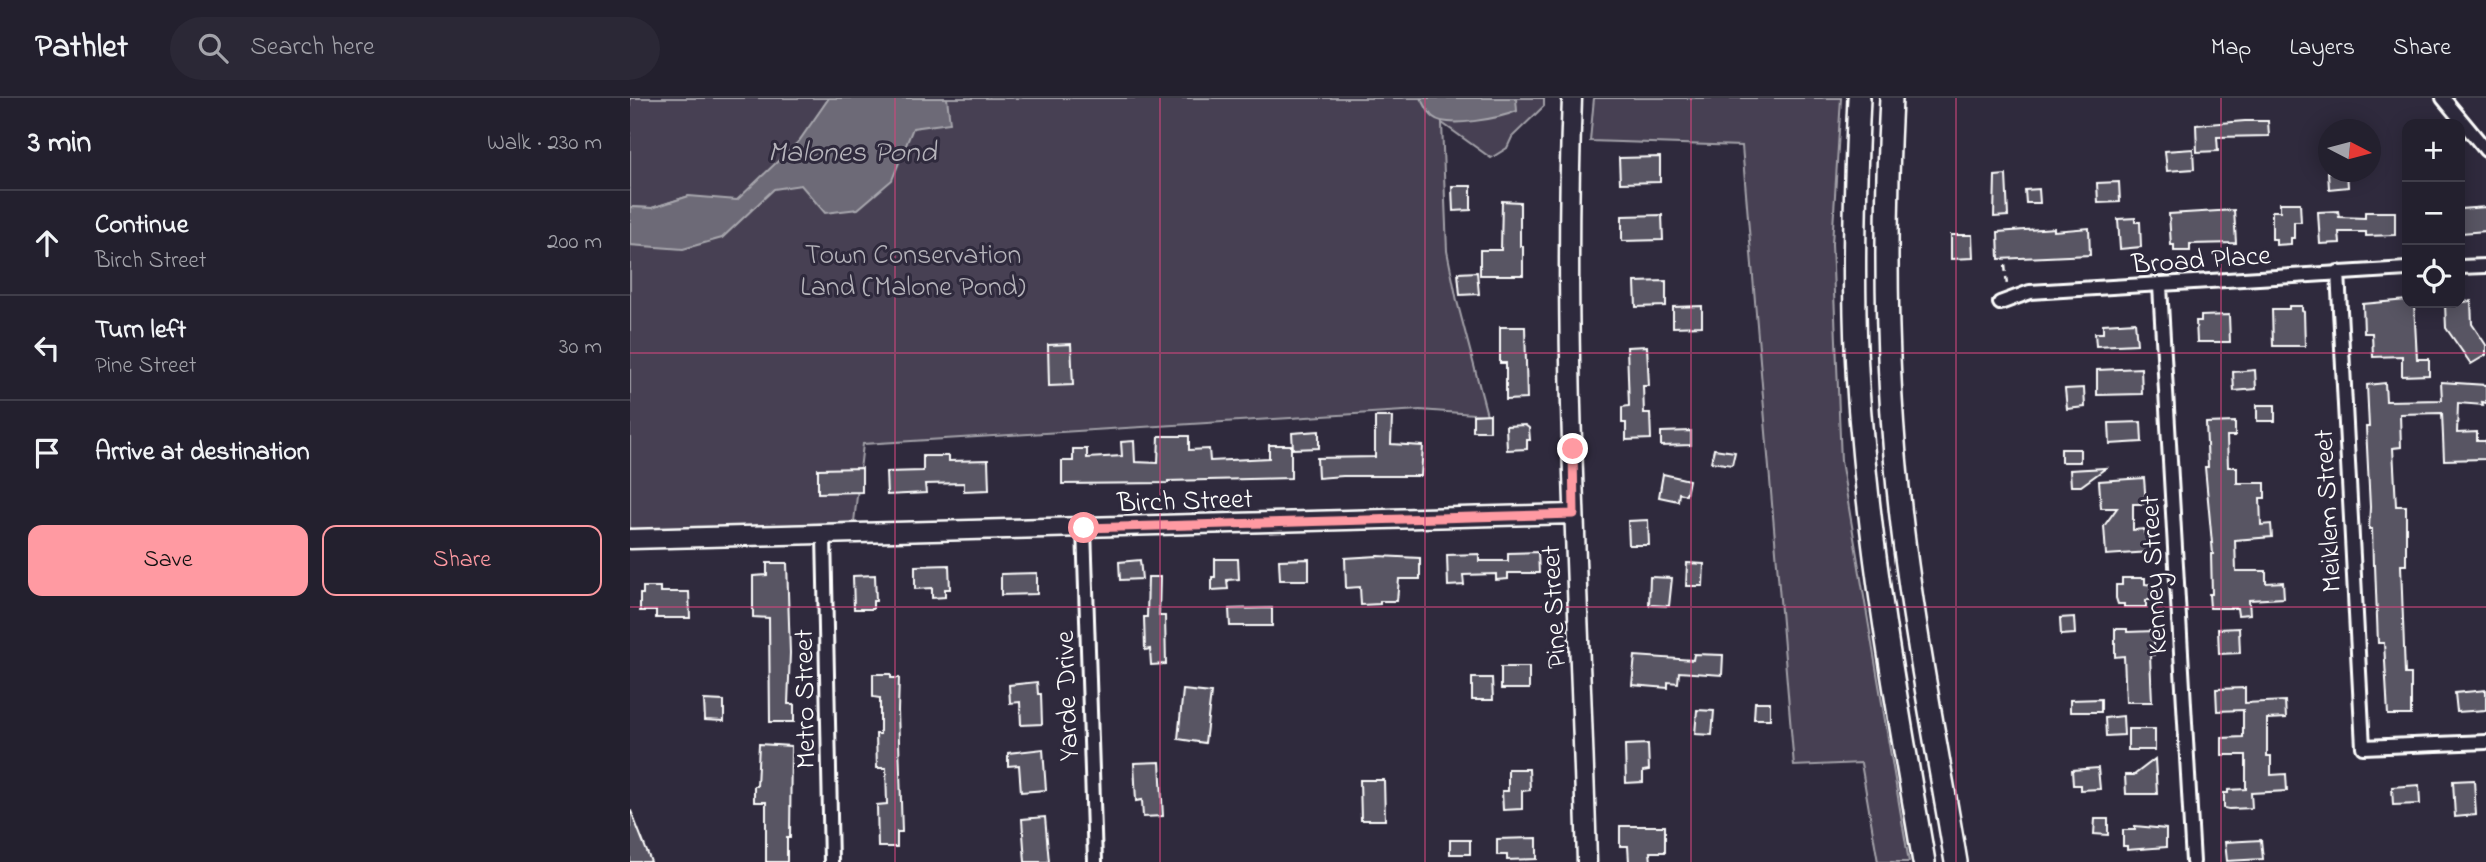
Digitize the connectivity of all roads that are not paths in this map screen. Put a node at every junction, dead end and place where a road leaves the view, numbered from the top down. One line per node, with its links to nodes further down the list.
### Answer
1 (1572, 98): 12 (main road, Pine Street)
2 (1860, 98): 20 (highway)
3 (1891, 98): 21 (highway)
4 (2443, 98): 5 (street)
5 (2486, 150)
6 (2486, 266): 7 (street)
7 (2465, 267)
8 (2402, 270): 9 (street, Broad Place)
9 (2338, 272): 10 (street, Broad Place); 16 (street, Meiklem Street)
10 (2160, 286): 11 (street, Broad Place); 22 (street, Kenney Street)
11 (2004, 301)
12 (1574, 514): 13 (main road, Birch Street); 19 (main road, Pine Street)
13 (1084, 528): 14 (main road, Birch Street); 18 (street, Yarde Drive)
14 (824, 535): 15 (main road, Birch Street); 17 (street, Metro Street)
15 (630, 539)
16 (2486, 742)
17 (831, 862)
18 (1095, 862)
19 (1587, 862)
20 (1924, 862)
21 (1956, 862)
22 (2193, 862)

